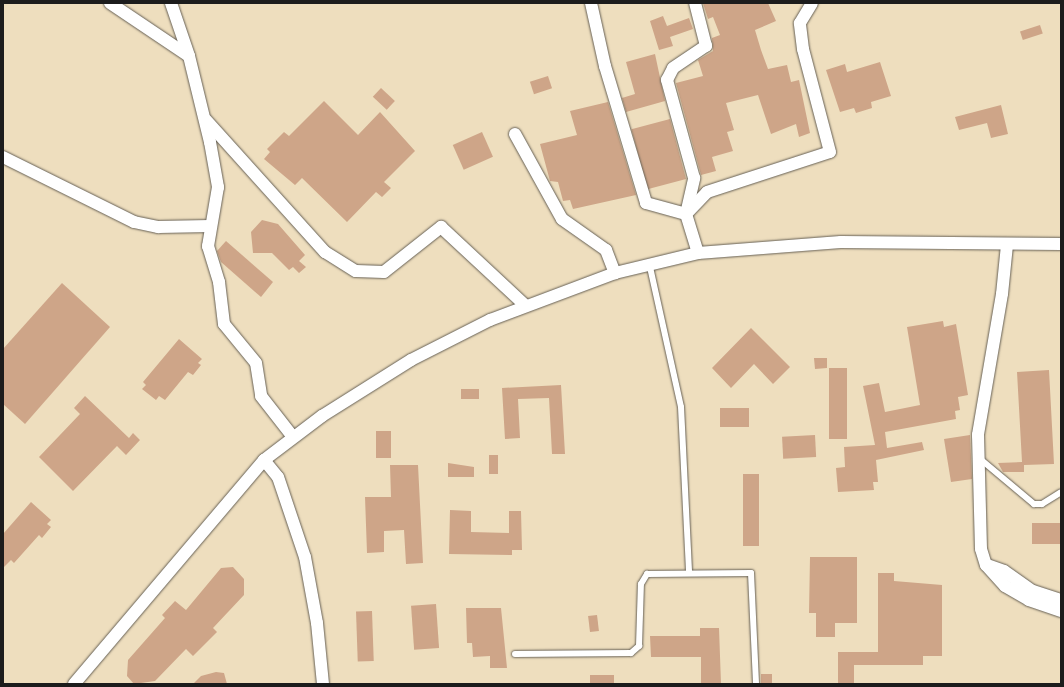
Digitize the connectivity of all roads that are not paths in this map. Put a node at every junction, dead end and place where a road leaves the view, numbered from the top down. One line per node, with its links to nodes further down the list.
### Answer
1 (110, 3): 6 (street)
2 (171, 3): 6 (street)
3 (591, 3): 10 (street)
4 (695, 3): 10 (street)
5 (812, 3): 10 (street)
6 (189, 56): 7 (street)
7 (201, 113): 11 (street); 17 (street)
8 (514, 134): 16 (street)
9 (3, 157): 11 (street)
10 (686, 214): 14 (street)
11 (210, 226): 18 (street)
12 (1061, 244): 13 (street)
13 (1007, 245): 14 (street); 19 (street)
14 (698, 253): 15 (street)
15 (650, 267): 16 (street); 23 (lane)
16 (615, 273): 17 (street)
17 (524, 305): 18 (street)
18 (293, 437): 20 (street)
19 (978, 457): 21 (lane); 22 (street)
20 (264, 460): 27 (street); 28 (street)
21 (1061, 492)
22 (986, 565): 24 (street); 25 (street)
23 (689, 572): 26 (lane); 29 (lane)
24 (1061, 600)
25 (1061, 610)
26 (515, 654)
27 (74, 684)
28 (323, 684)
29 (756, 684)

